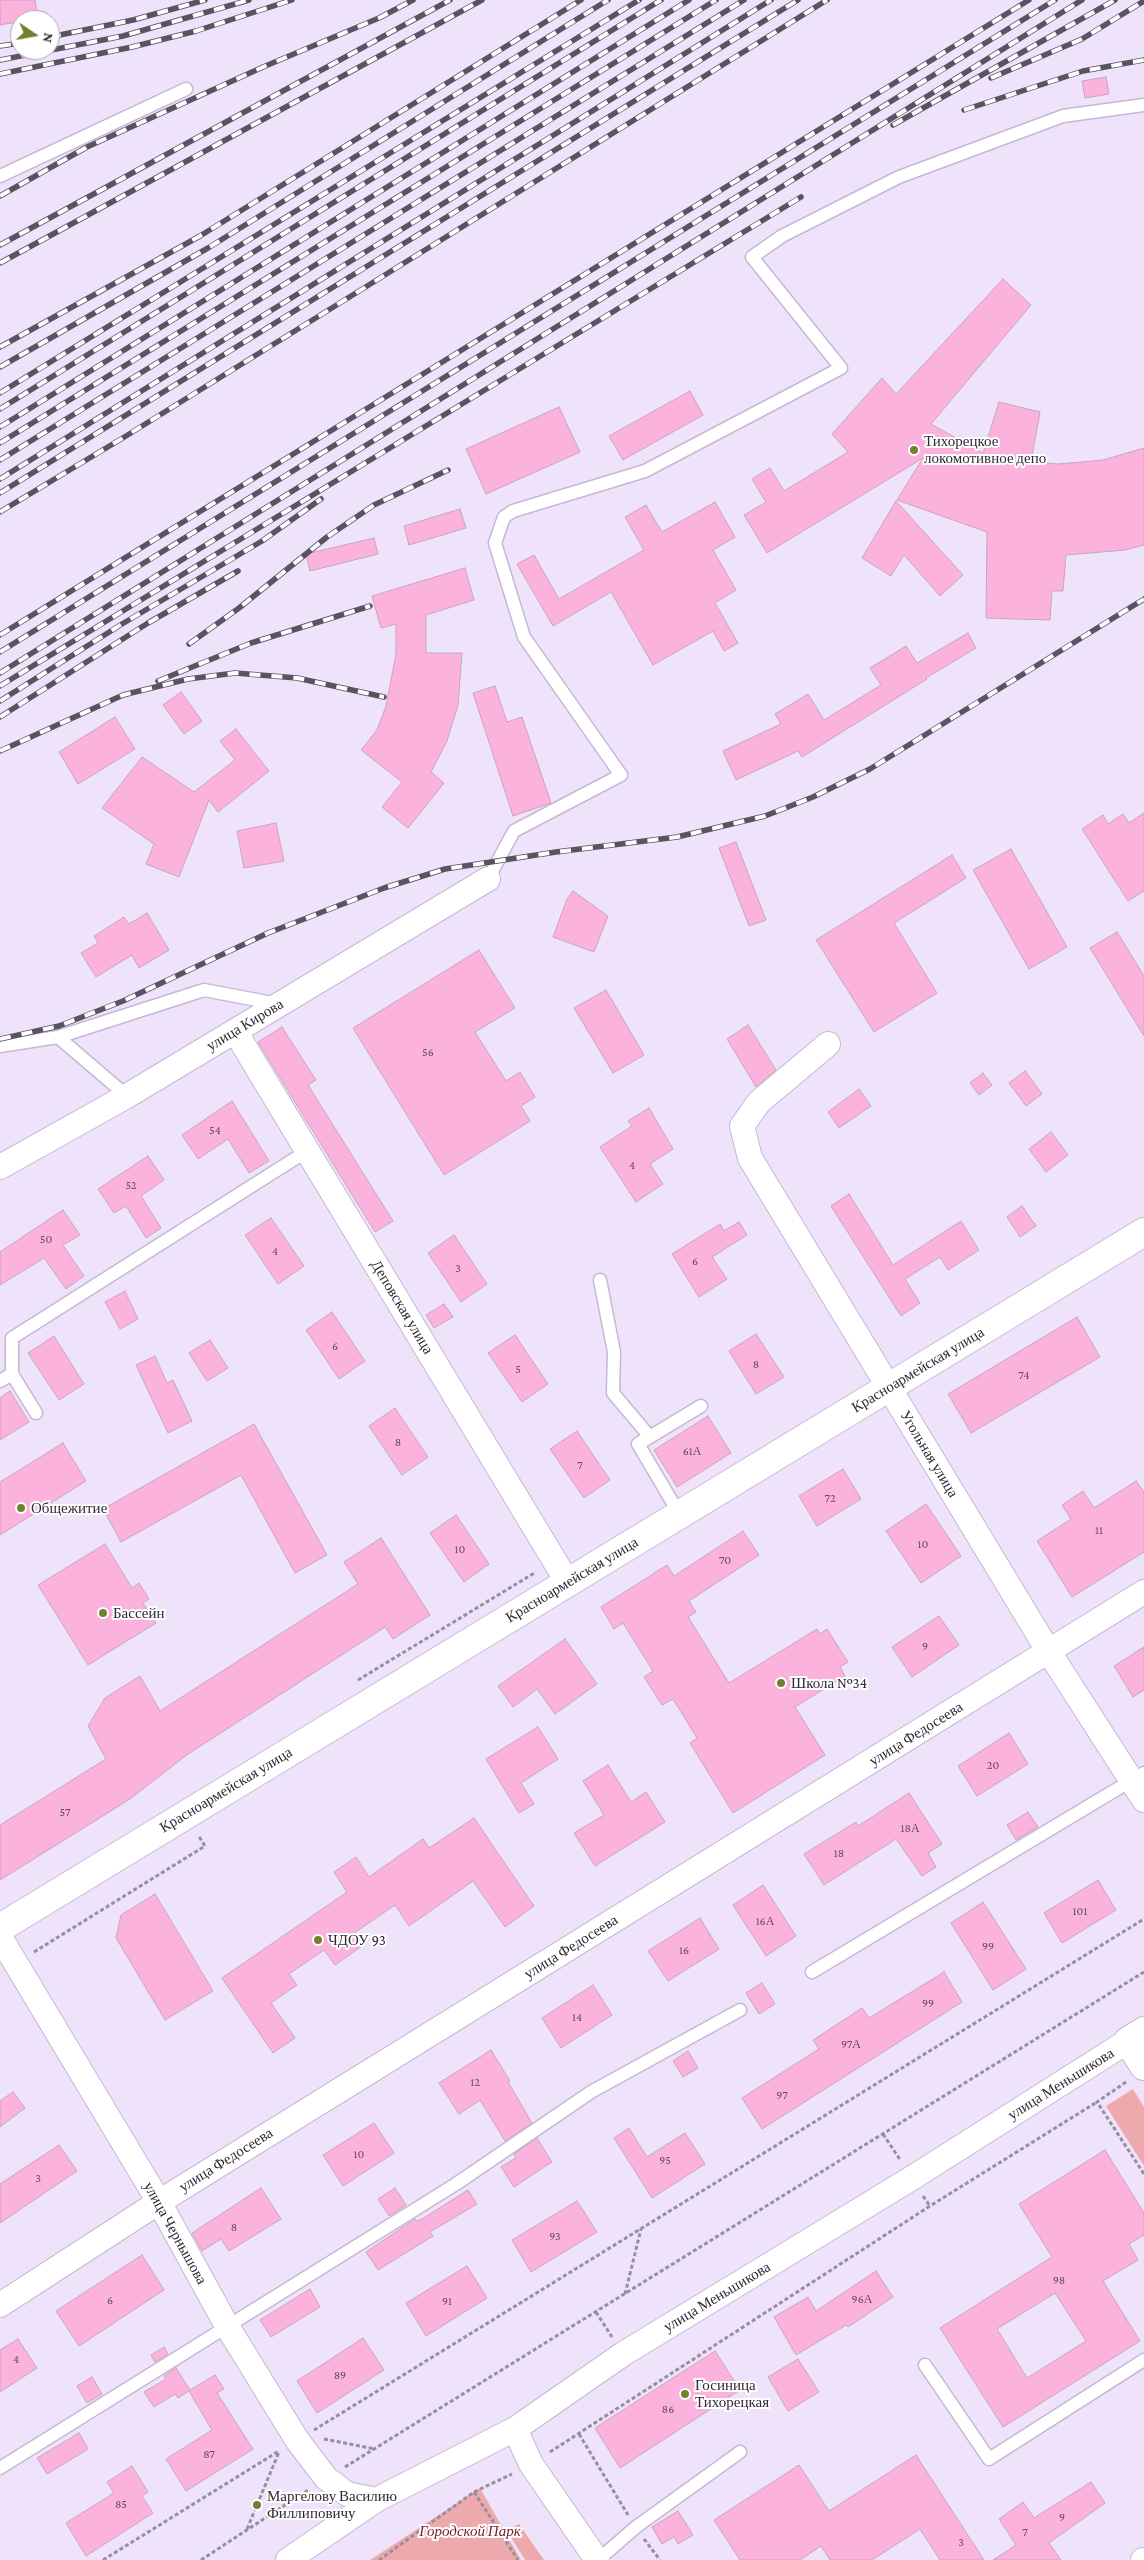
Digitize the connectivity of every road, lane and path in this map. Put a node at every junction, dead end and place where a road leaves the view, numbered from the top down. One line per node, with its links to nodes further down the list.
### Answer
1 (186, 89): 3 (lane)
2 (1144, 105): 4 (lane)
3 (0, 176)
4 (488, 879): 5 (street, улица Кирова)
5 (280, 1004): 6 (street, улица Кирова); 7 (lane)
6 (235, 1031): 10 (street, улица Кирова); 11 (street, Деповская улица)
7 (58, 1037): 9 (lane); 10 (lane)
8 (828, 1044): 17 (street, Угольная улица)
9 (0, 1046)
10 (127, 1096): 12 (street, улица Кирова)
11 (307, 1151): 15 (lane); 22 (street, Деповская улица)
12 (0, 1167)
13 (1144, 1232): 17 (street, Красноармейская улица)
14 (600, 1280): 20 (lane)
15 (12, 1374): 16 (lane); 19 (lane)
16 (0, 1381)
17 (890, 1388): 21 (street, Красноармейская улица); 24 (street, Угольная улица)
18 (701, 1406): 20 (lane)
19 (36, 1414)
20 (650, 1437): 21 (lane)
21 (680, 1515): 22 (street, Красноармейская улица)
22 (568, 1583): 29 (street, Красноармейская улица)
23 (1144, 1592): 24 (street, улица Федосеева)
24 (1049, 1652): 25 (street, Угольная улица); 39 (street, улица Федосеева)
25 (1138, 1776): 26 (street, Угольная улица); 32 (lane)
26 (1144, 1800)
27 (204, 1846): 31 (path)
28 (1144, 1919): 40 (path)
29 (0, 1928)
30 (0, 1937): 31 (street, улица Чернышова)
31 (17, 1965): 39 (street, улица Чернышова)
32 (812, 1972)
33 (1144, 1972): 41 (path)
34 (740, 2010): 44 (lane)
35 (1136, 2036): 36 (street); 45 (street, улица Меньшикова)
36 (1136, 2073): 37 (path)
37 (1097, 2102): 38 (path); 55 (path)
38 (1144, 2174)
39 (158, 2202): 42 (street, улица Федосеева); 44 (street, улица Чернышова)
40 (641, 2228): 41 (path); 49 (path)
41 (625, 2294): 43 (path)
42 (0, 2305)
43 (596, 2312): 45 (path); 50 (path)
44 (227, 2326): 49 (street, улица Чернышова); 52 (lane)
45 (623, 2354): 48 (street, улица Меньшикова)
46 (1144, 2360): 47 (lane)
47 (925, 2365)
48 (515, 2429): 54 (street, улица Меньшикова); 62 (street)
49 (294, 2442): 50 (path); 53 (street, улица Чернышова); 56 (path); 57 (path)
50 (375, 2449): 53 (path)
51 (740, 2452): 55 (lane)
52 (0, 2468)
53 (326, 2478): 54 (street, улица Чернышова); 56 (path)
54 (376, 2500): 59 (street, улица Меньшикова)
55 (636, 2527): 62 (lane); 63 (path)
56 (247, 2531): 58 (path)
57 (103, 2560)
58 (201, 2560)
59 (288, 2560)
60 (379, 2560): 61 (path)
61 (518, 2560)
62 (598, 2560)
63 (660, 2560)

